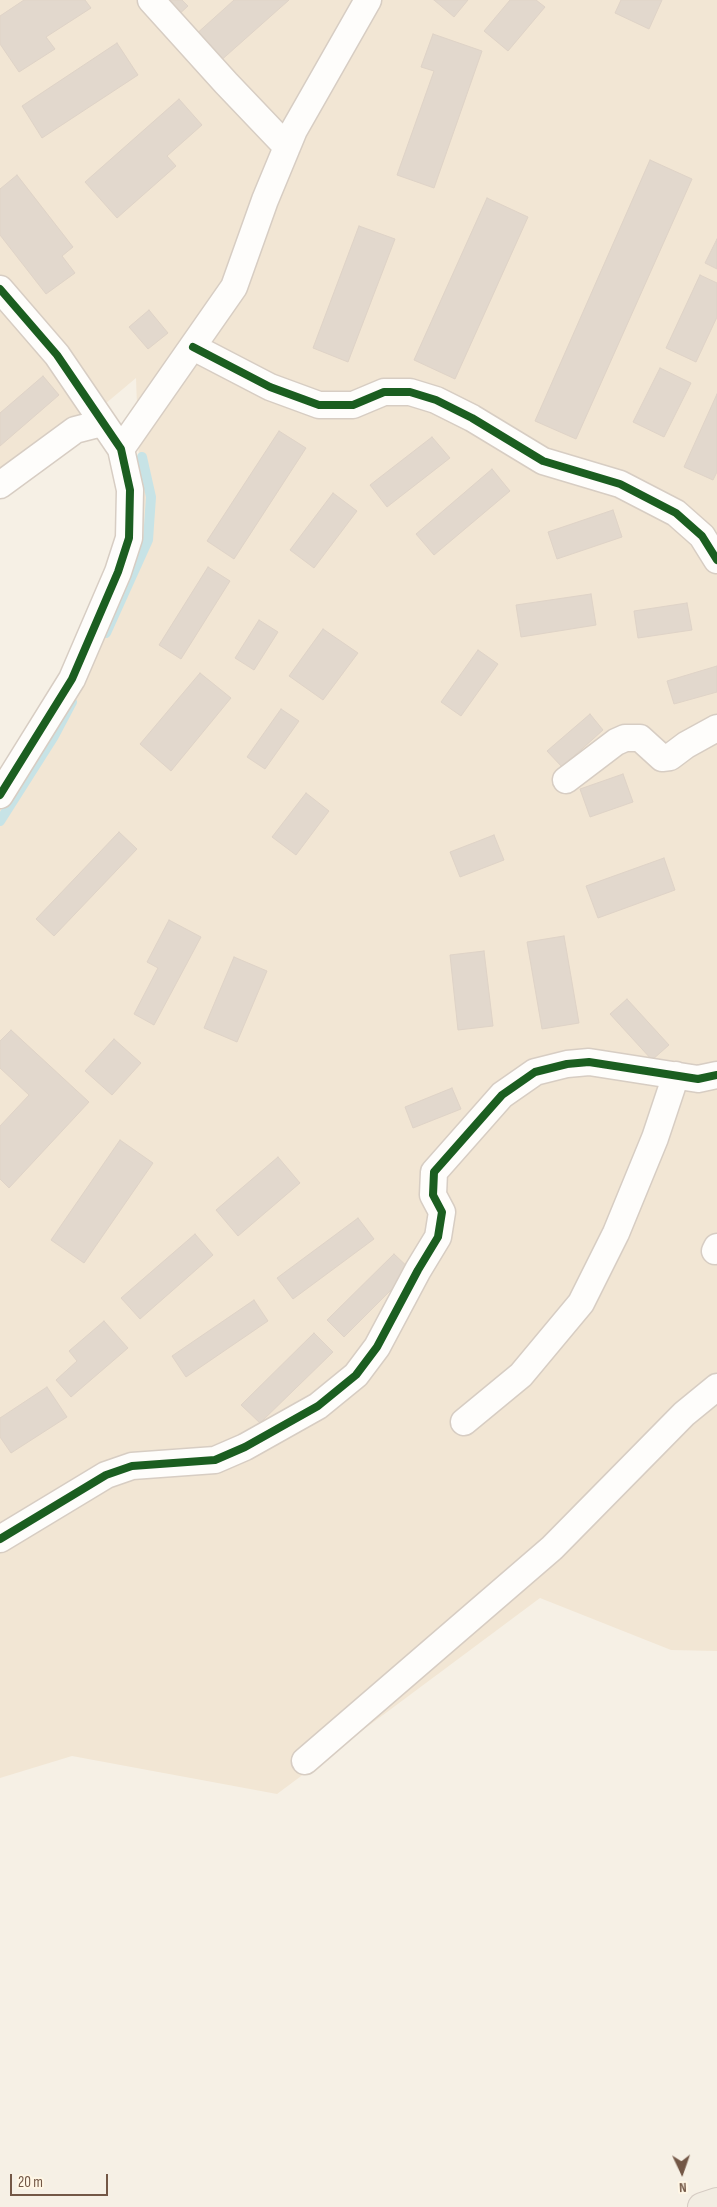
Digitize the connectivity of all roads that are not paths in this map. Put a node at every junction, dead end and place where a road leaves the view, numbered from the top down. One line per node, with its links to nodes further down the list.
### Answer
1 (151, 0): 3 (street)
2 (368, 0): 3 (street)
3 (287, 147): 5 (street)
4 (0, 289): 6 (street)
5 (193, 347): 7 (street); 9 (street)
6 (102, 423): 7 (street); 8 (street)
7 (121, 449): 12 (street)
8 (0, 485)
9 (717, 560)
10 (717, 728): 11 (street)
11 (566, 780)
12 (0, 795)
13 (676, 1075): 14 (street); 16 (street); 17 (street)
14 (717, 1075)
15 (717, 1387): 18 (street)
16 (464, 1422)
17 (0, 1539)
18 (305, 1761)
19 (717, 2202): 20 (main road)
20 (702, 2207)

